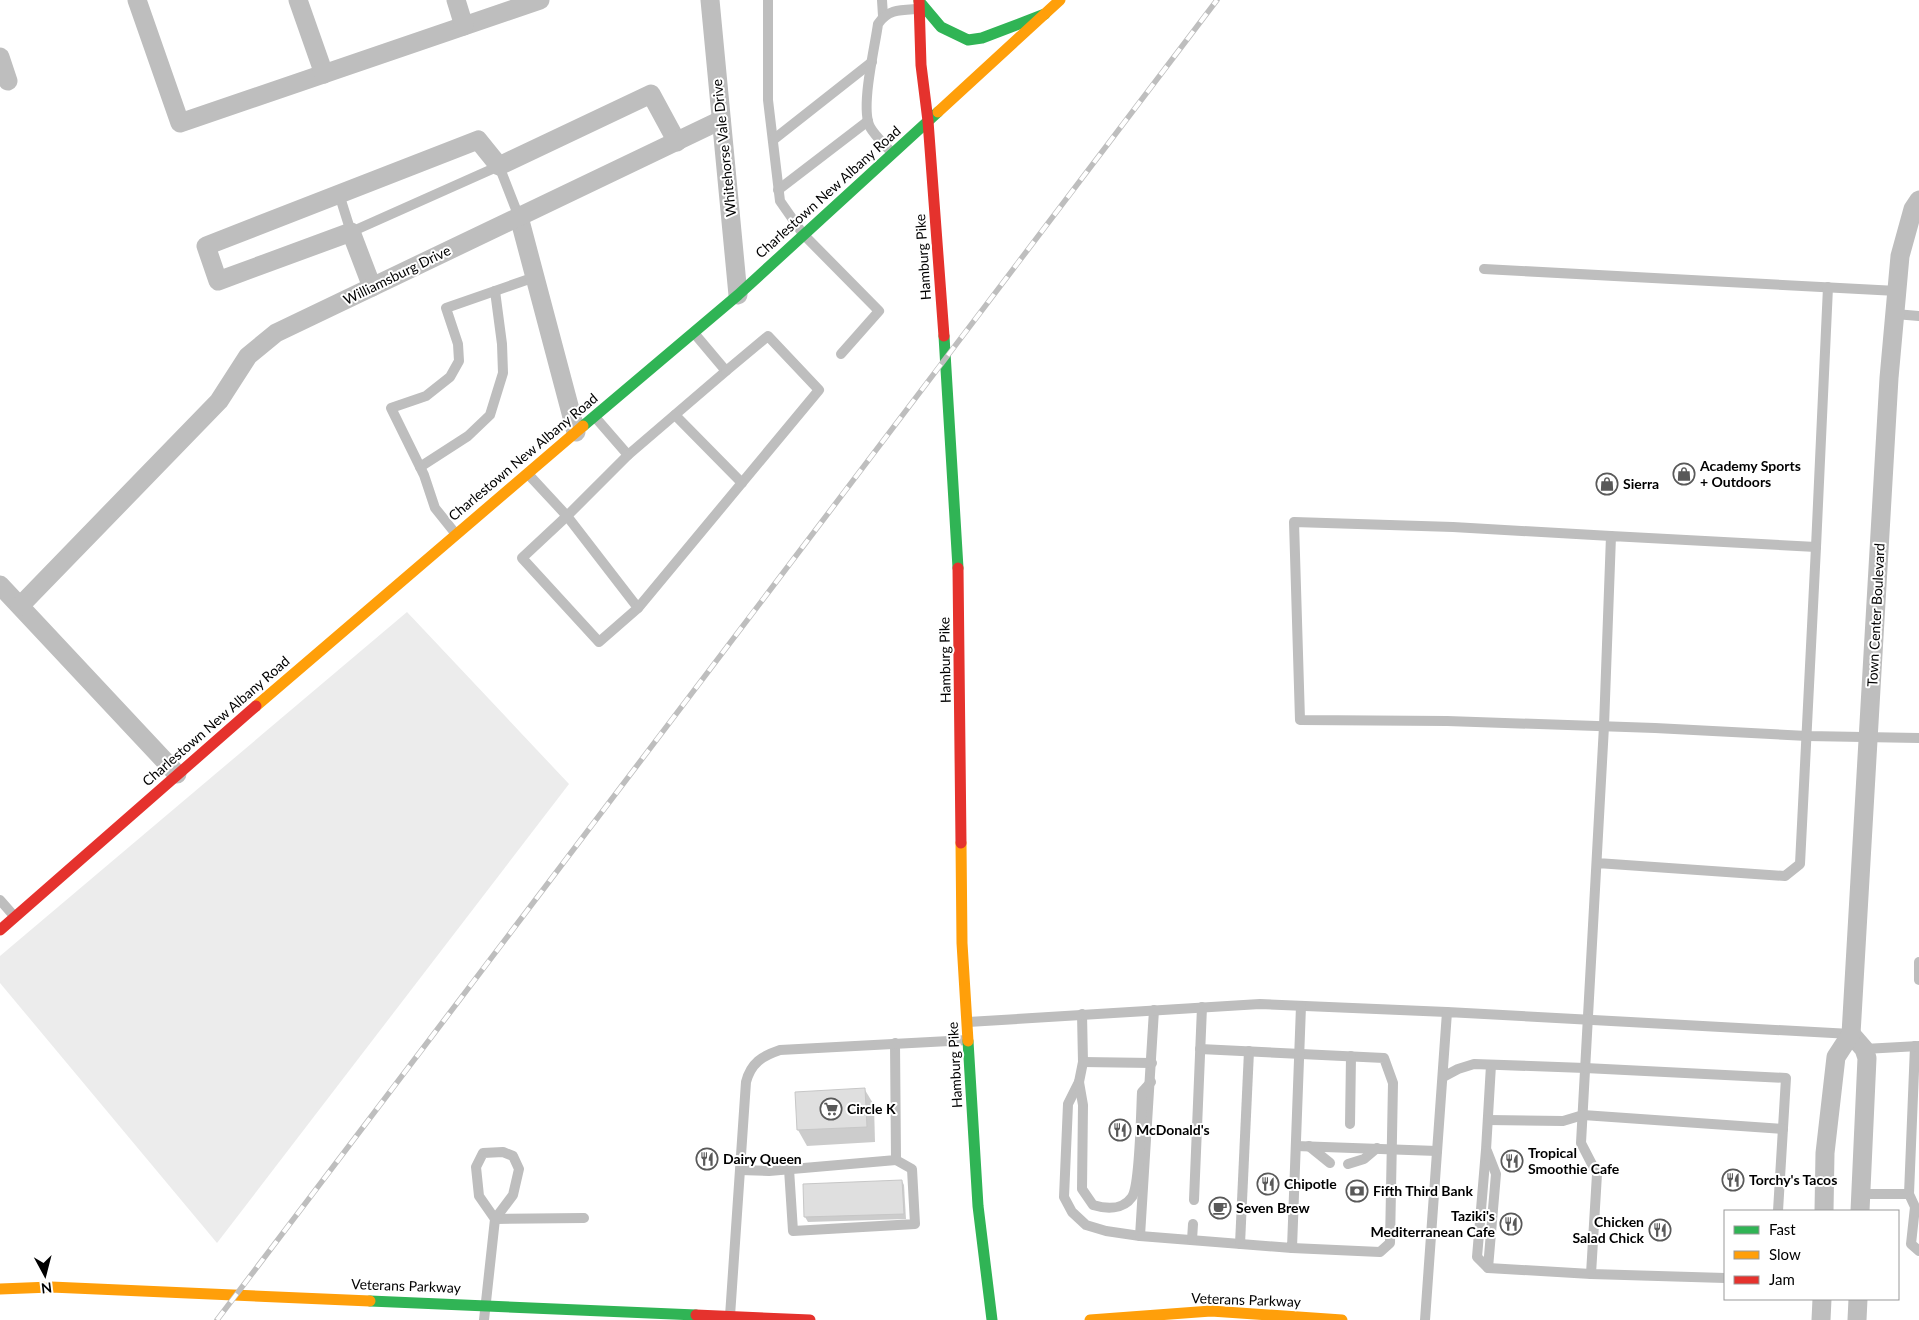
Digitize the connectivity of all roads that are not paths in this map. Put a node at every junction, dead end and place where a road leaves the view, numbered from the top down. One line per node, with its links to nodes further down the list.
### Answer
1 (137, 0): 15 (street)
2 (298, 0): 15 (street)
3 (456, 0): 12 (street)
4 (540, 0): 12 (street)
5 (710, 0): 17 (street, Whitehorse Vale Drive)
6 (768, 0): 20 (lane)
7 (882, 0): 11 (lane)
8 (1060, 0): 10 (main road, Charlestown New Albany Road)
9 (919, 3): 10 (main road); 11 (lane); 19 (main road, Hamburg Pike)
10 (1045, 14): 19 (main road, Charlestown New Albany Road)
11 (883, 16): 14 (lane)
12 (464, 26): 15 (street)
13 (0, 57): 16 (street)
14 (872, 62): 18 (lane); 20 (lane)
15 (324, 74)
16 (8, 81)
17 (721, 120): 21 (street, Williamsburg Drive); 36 (street, Whitehorse Vale Drive)
18 (868, 121): 22 (lane); 24 (lane)
19 (928, 121): 22 (main road, Charlestown New Albany Road); 73 (main road, Hamburg Pike)
20 (772, 140): 24 (lane)
21 (677, 142): 23 (street); 27 (street, Williamsburg Drive)
22 (892, 153): 29 (main road, Charlestown New Albany Road)
23 (499, 166): 25 (street); 27 (lane); 28 (lane)
24 (778, 190): 29 (lane)
25 (339, 194): 28 (lane); 28 (street)
26 (1919, 200): 35 (street, Town Center Boulevard)
27 (519, 217): 31 (street); 32 (street, Williamsburg Drive)
28 (351, 232): 32 (street)
29 (803, 234): 36 (main road, Charlestown New Albany Road); 40 (lane)
30 (1484, 269): 33 (lane)
31 (535, 277): 34 (lane); 44 (street)
32 (372, 287): 54 (street, Williamsburg Drive)
33 (1828, 287): 35 (lane); 52 (lane)
34 (495, 291): 46 (lane); 46 (lane)
35 (1897, 291): 37 (street, Town Center Boulevard)
36 (738, 295): 39 (main road, Charlestown New Albany Road)
37 (1895, 314): 38 (lane); 58 (street, Town Center Boulevard)
38 (1919, 316)
39 (694, 333): 41 (lane); 43 (main road, Charlestown New Albany Road)
40 (841, 354)
41 (726, 371): 42 (lane); 48 (lane)
42 (675, 415): 45 (lane); 48 (lane)
43 (594, 417): 44 (main road, Charlestown New Albany Road); 45 (lane)
44 (576, 432): 47 (main road, Charlestown New Albany Road)
45 (628, 455): 49 (lane)
46 (420, 467): 50 (lane)
47 (527, 473): 49 (lane); 50 (main road, Charlestown New Albany Road)
48 (742, 483): 55 (lane)
49 (567, 516): 55 (lane); 55 (lane)
50 (455, 534): 60 (main road, Charlestown New Albany Road)
51 (1611, 536): 52 (lane); 56 (lane); 56 (lane)
52 (1816, 546): 57 (lane)
53 (0, 585): 54 (street)
54 (20, 606): 60 (street)
55 (638, 608)
56 (1604, 726): 57 (lane); 61 (lane)
57 (1807, 736): 58 (lane); 61 (lane)
58 (1870, 736): 59 (lane); 74 (street, Town Center Boulevard)
59 (1919, 738)
60 (177, 774): 63 (main road, Charlestown New Albany Road)
61 (1597, 863): 72 (lane)
62 (0, 900): 63 (lane)
63 (14, 917): 64 (main road, Charlestown New Albany Road)
64 (0, 930)
65 (1919, 962): 66 (lane)
66 (1919, 980)
67 (1301, 1006): 68 (lane); 70 (lane); 81 (lane)
68 (1202, 1007): 69 (lane); 78 (lane)
69 (1154, 1010): 71 (lane); 84 (lane)
70 (1447, 1012): 72 (lane); 87 (lane)
71 (1082, 1014): 73 (lane); 83 (lane)
72 (1588, 1020): 74 (lane); 86 (lane)
73 (968, 1022): 75 (main road, Hamburg Pike)
74 (1851, 1034): 79 (street); 108 (street, Town Center Boulevard)
75 (969, 1040): 76 (lane); 126 (main road, Hamburg Pike)
76 (895, 1043): 99 (lane); 103 (lane)
77 (1917, 1046): 79 (lane); 104 (lane)
78 (1200, 1049): 80 (lane); 105 (lane)
79 (1864, 1049): 106 (street)
80 (1249, 1051): 81 (lane); 114 (lane)
81 (1299, 1054): 82 (lane); 94 (lane)
82 (1351, 1056): 92 (lane); 97 (lane)
83 (1083, 1062): 84 (lane); 88 (lane)
84 (1152, 1063): 89 (lane)
85 (1490, 1065): 86 (lane); 87 (lane); 91 (lane)
86 (1585, 1068): 90 (lane); 93 (lane)
87 (1443, 1076): 98 (lane)
88 (1078, 1082): 89 (lane); 112 (lane)
89 (1151, 1082): 112 (lane)
90 (1583, 1115): 91 (lane); 93 (lane); 117 (lane)
91 (1488, 1120): 117 (lane)
92 (1350, 1124)
93 (1783, 1129): 107 (lane)
94 (1296, 1146): 95 (lane); 115 (lane)
95 (1309, 1146): 96 (lane); 100 (lane)
96 (1377, 1148): 97 (lane); 101 (lane)
97 (1391, 1149): 98 (lane); 115 (lane)
98 (1437, 1151): 129 (lane)
99 (896, 1160): 102 (lane); 102 (lane)
100 (1330, 1163)
101 (1348, 1164)
102 (790, 1169): 103 (lane)
103 (740, 1170): 123 (lane)
104 (1909, 1194): 106 (lane); 116 (lane)
105 (1194, 1200)
106 (1860, 1203)
107 (1778, 1210)
108 (1824, 1210)
109 (584, 1218): 110 (lane)
110 (495, 1219): 110 (lane); 122 (lane)
111 (1192, 1224): 113 (lane)
112 (1140, 1236): 113 (lane)
113 (1192, 1240): 114 (lane)
114 (1240, 1244): 115 (lane)
115 (1292, 1248)
116 (1919, 1251)
117 (1591, 1274): 118 (lane)
118 (1724, 1278)
119 (0, 1289): 122 (main road, Veterans Parkway)
120 (1822, 1300): 130 (street)
121 (1858, 1300): 131 (street)
122 (484, 1304): 123 (main road, Veterans Parkway); 124 (lane)
123 (730, 1318): 125 (main road, Veterans Parkway)
124 (484, 1320)
125 (810, 1320)
126 (992, 1320)
127 (1090, 1320): 128 (main road, Veterans Parkway)
128 (1342, 1320)
129 (1425, 1320)
130 (1821, 1320)
131 (1857, 1320)

